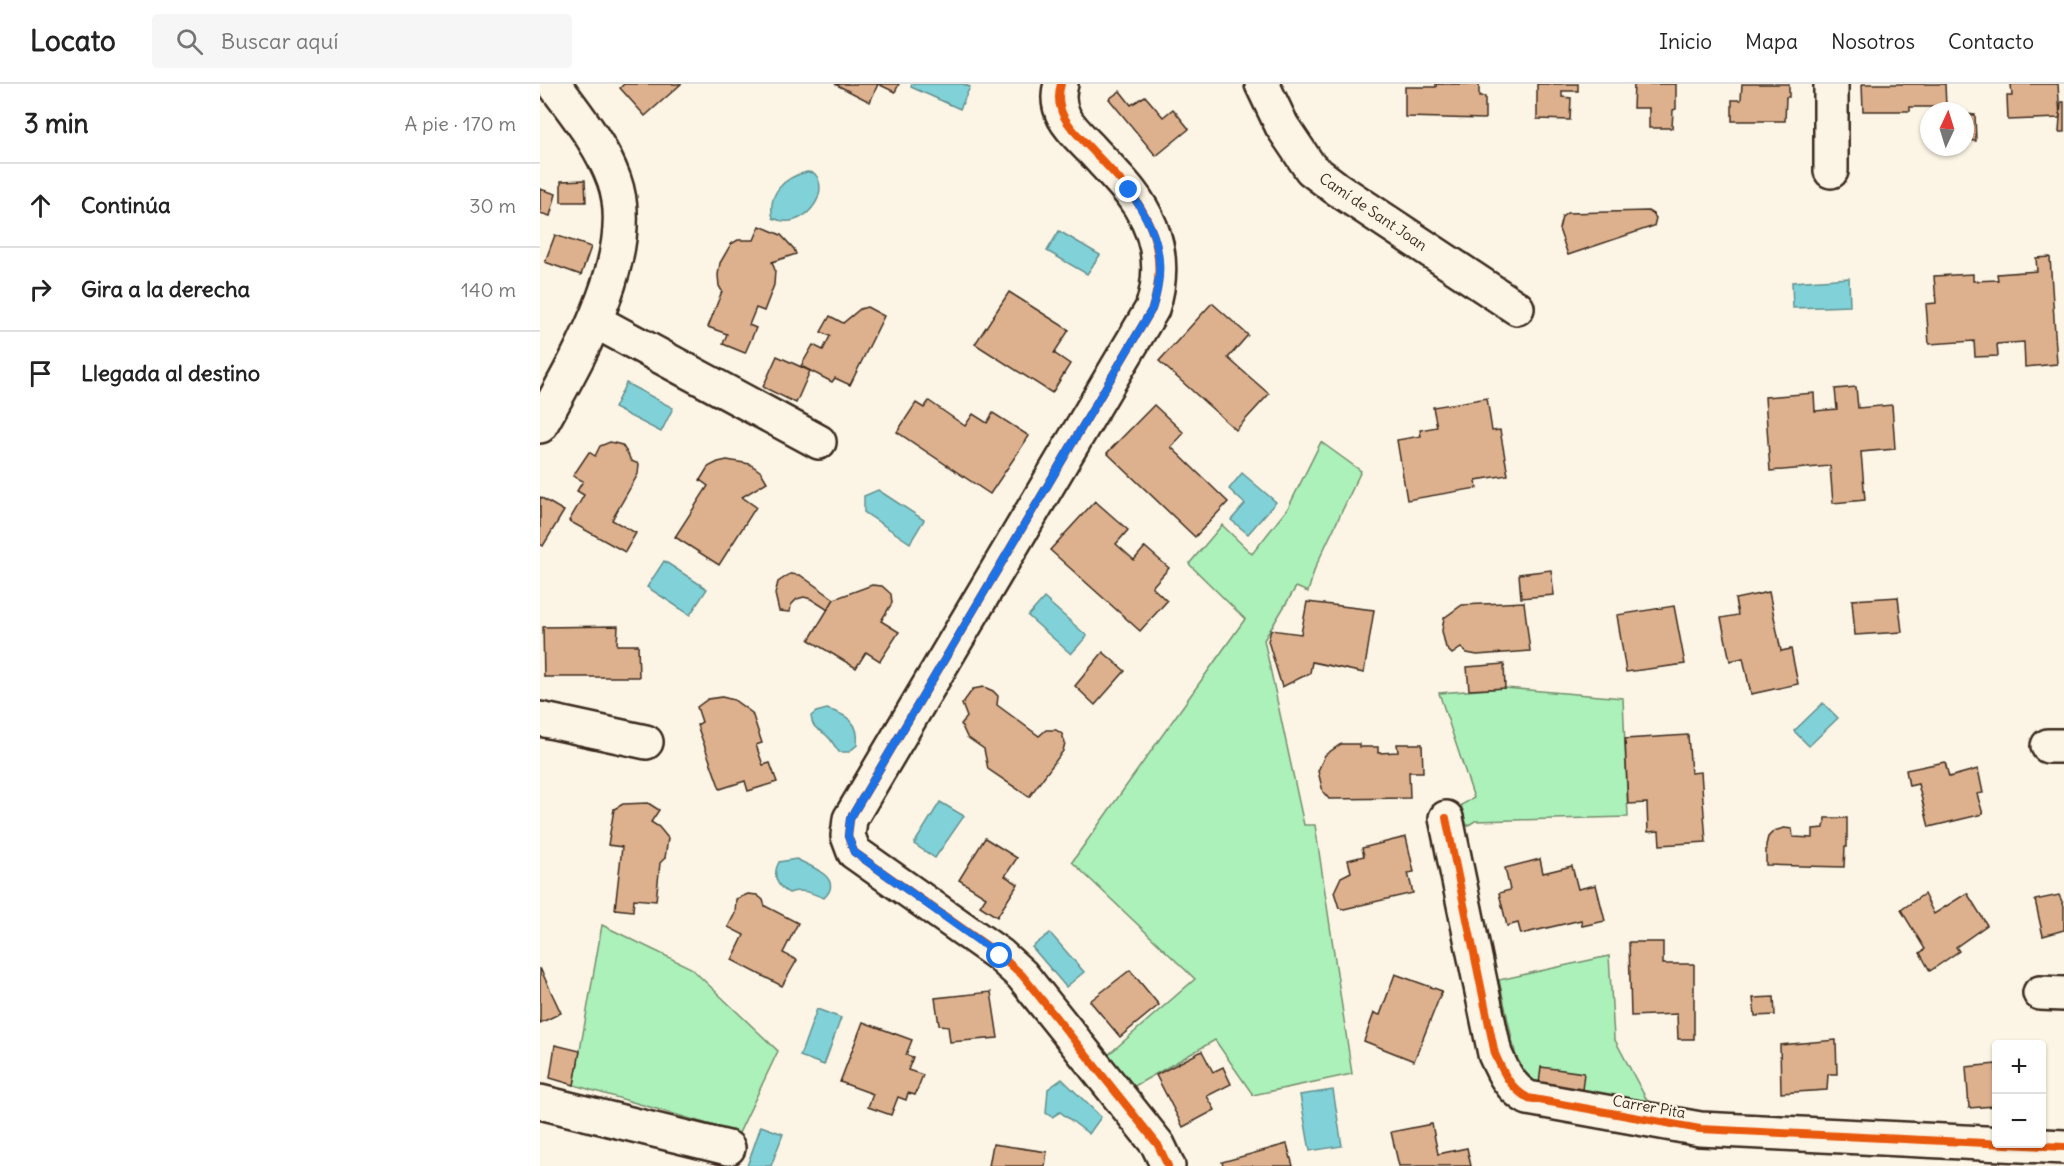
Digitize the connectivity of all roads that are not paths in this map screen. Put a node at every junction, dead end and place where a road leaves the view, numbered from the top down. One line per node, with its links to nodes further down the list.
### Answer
1 (554, 84): 7 (street)
2 (1061, 84): 16 (street)
3 (1262, 84): 6 (street, Camí de Sant Joan)
4 (1831, 84): 5 (street)
5 (1832, 171)
6 (1517, 308)
7 (596, 321): 8 (street); 9 (street)
8 (543, 416)
9 (819, 442)
10 (540, 719): 11 (street)
11 (646, 742)
12 (1446, 818): 14 (street, Carrer Pita)
13 (540, 1102): 15 (street)
14 (2064, 1147)
15 (728, 1148)
16 (1168, 1166)

